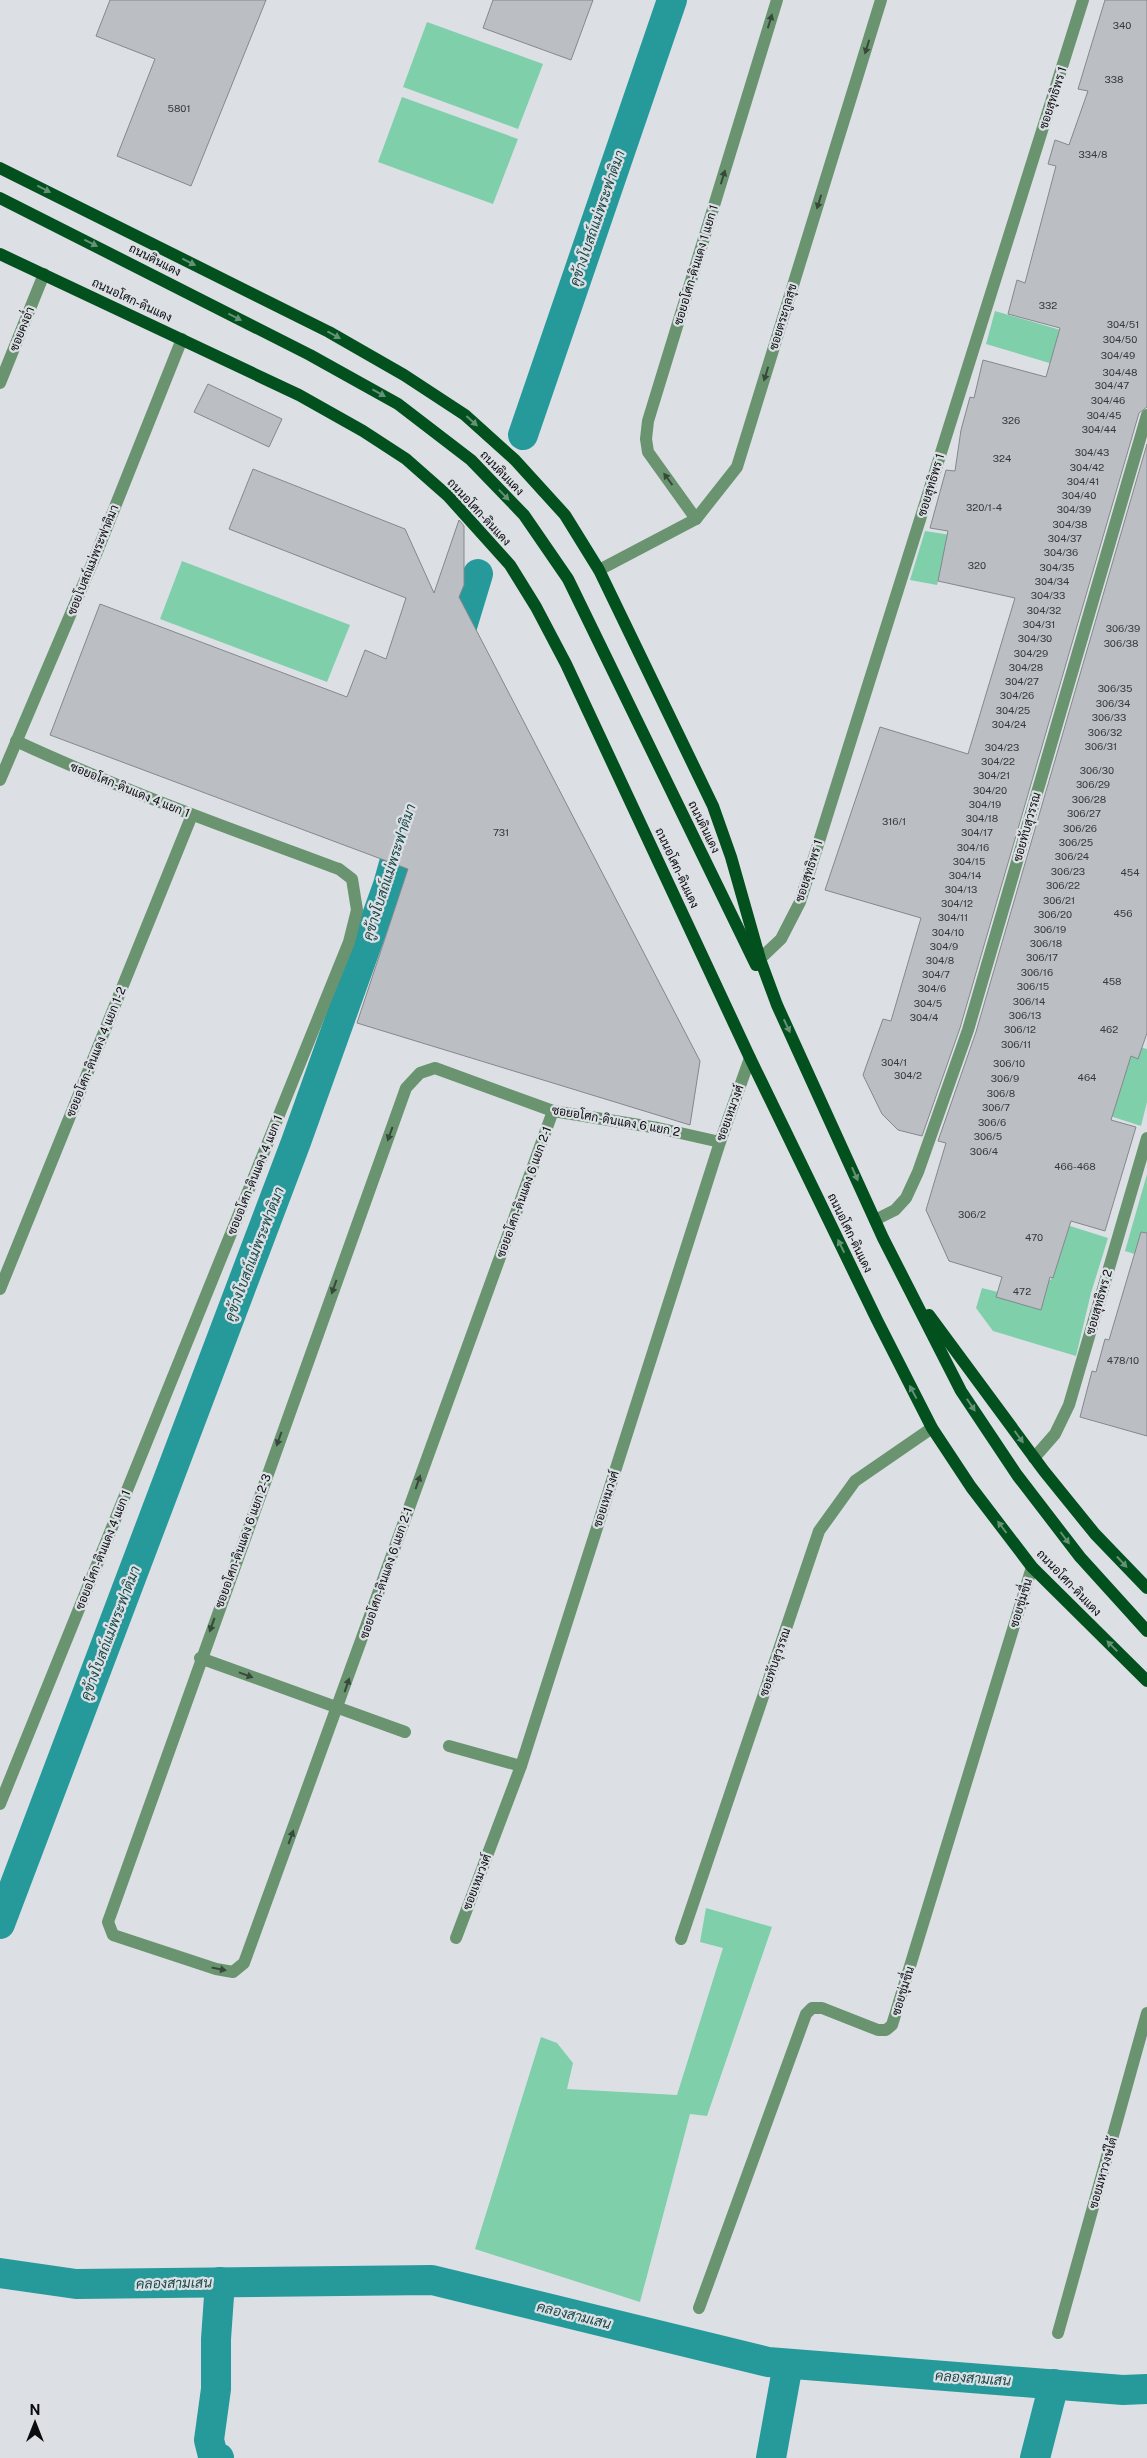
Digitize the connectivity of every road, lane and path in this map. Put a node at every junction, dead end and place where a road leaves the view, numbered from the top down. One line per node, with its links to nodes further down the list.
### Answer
1 (777, 0): 11 (street, ซอยอโศก-ดินแดง 1 แยก 1, one-way to 1)
2 (881, 0): 11 (street, ซอยตระกูลสุข, one-way to 11)
3 (1083, 0): 16 (street, ซอยสุทธิพร 1)
4 (0, 168): 12 (main road, ถนนอโศก-ดินแดง, one-way to 12)
5 (0, 198): 16 (main road, ถนนดินแดง, one-way to 16)
6 (0, 254): 7 (main road, ถนนอโศก-ดินแดง)
7 (44, 274): 8 (main road, ถนนอโศก-ดินแดง); 9 (street, ซอยคงอ่ำ)
8 (182, 339): 13 (street, ซอยโบสถ์แม่พระฟาติมา); 17 (main road, ถนนอโศก-ดินแดง)
9 (0, 383)
10 (1147, 415): 22 (street, ซอยทับสุวรรณ)
11 (696, 519): 12 (street, ซอยตระกูลสุข)
12 (599, 570): 16 (main road, ถนนอโศก-ดินแดง)
13 (16, 741): 14 (street, ซอยโบสถ์แม่พระฟาติมา); 15 (street, ซอยอโศก-ดินแดง 4 แยก 1)
14 (0, 780)
15 (192, 815): 24 (street, ซอยอโศก-ดินแดง 4 แยก 1-2); 36 (street, ซอยอโศก-ดินแดง 4 แยก 1)
16 (755, 957): 22 (main road, ถนนอโศก-ดินแดง, one-way to 22)
17 (750, 1058): 21 (street, ซอยเหมวงศ์); 25 (main road, ถนนอโศก-ดินแดง, one-way to 17)
18 (406, 1088): 19 (street, ซอยอโศก-ดินแดง 6 แยก 2); 30 (street, ซอยอโศก-ดินแดง 6 แยก 2-3, one-way to 30)
19 (554, 1111): 21 (street, ซอยอโศก-ดินแดง 6 แยก 2); 32 (street, ซอยอโศก-ดินแดง 6 แยก 2-1, one-way to 19)
20 (1147, 1138): 26 (street, ซอยสุทธิพร 2)
21 (720, 1142): 35 (street, ซอยเหมวงศ์)
22 (875, 1220): 23 (main road, ถนนอโศก-ดินแดง)
23 (907, 1285): 26 (main road, ถนนอโศก-ดินแดง, one-way to 26); 29 (main road, ถนนอโศก-ดินแดง, one-way to 29)
24 (0, 1289)
25 (932, 1428): 27 (main road, ถนนอโศก-ดินแดง, one-way to 25); 38 (street, ซอยทับสุวรรณ)
26 (1034, 1458): 28 (main road, ถนนอโศก-ดินแดง, one-way to 28)
27 (1032, 1567): 31 (main road, ถนนอโศก-ดินแดง, one-way to 27); 41 (street, ซอยชุ่มชื่น)
28 (1147, 1588)
29 (1147, 1631)
30 (200, 1658): 32 (street, one-way to 32); 39 (street, ซอยอโศก-ดินแดง 6 แยก 2-3)
31 (1147, 1681)
32 (339, 1708): 33 (street); 39 (street, ซอยอโศก-ดินแดง 6 แยก 2-1, one-way to 32)
33 (405, 1732)
34 (448, 1746): 35 (street)
35 (521, 1766): 37 (street, ซอยเหมวงศ์)
36 (0, 1804)
37 (456, 1938)
38 (680, 1939)
39 (173, 1955)
40 (1147, 2013): 42 (street, ซอยมหาวงษ์ใต้)
41 (699, 2308)
42 (1058, 2333)

